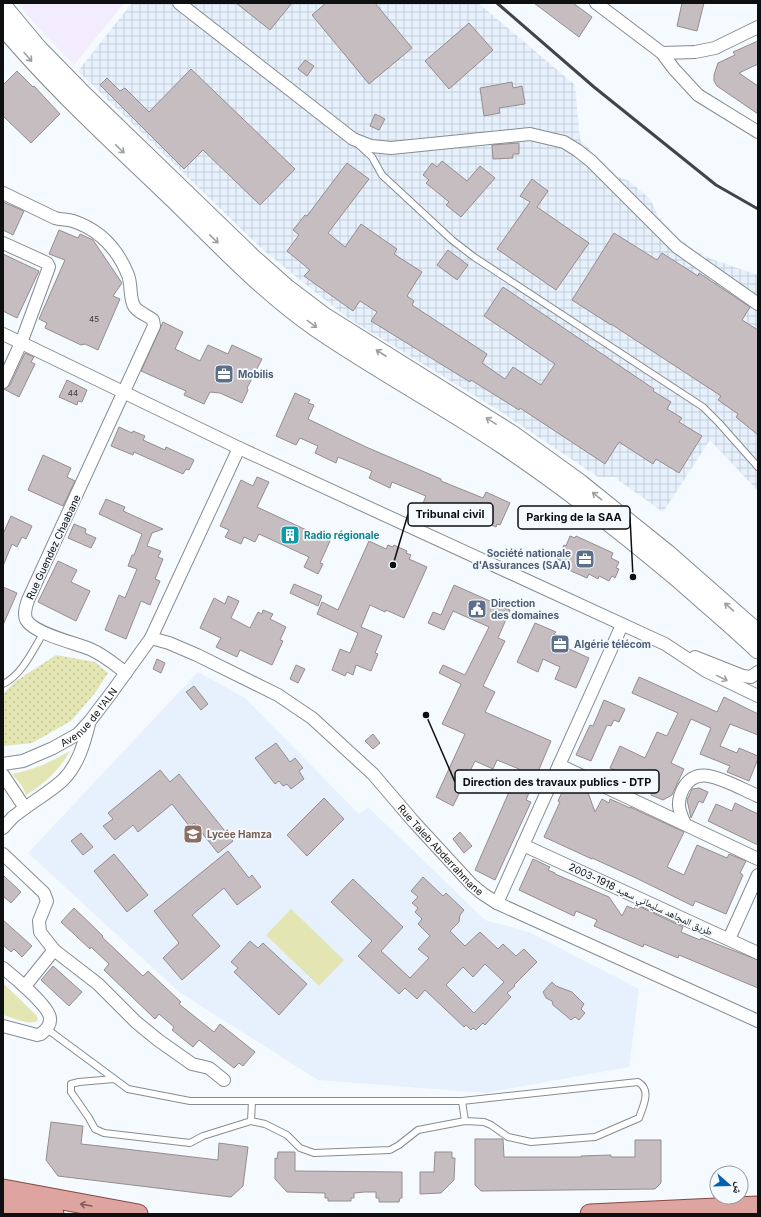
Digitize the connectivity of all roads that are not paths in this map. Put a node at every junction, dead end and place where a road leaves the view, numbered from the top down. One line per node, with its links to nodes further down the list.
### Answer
1 (180, 3): 8 (street)
2 (596, 3): 6 (street)
3 (3, 6): 20 (main road, one-way to 3)
4 (3, 27): 23 (main road, one-way to 23)
5 (758, 27): 6 (street)
6 (662, 53): 7 (street)
7 (758, 132)
8 (353, 139): 11 (street); 17 (lane)
9 (3, 193): 15 (street, Rue Guendez Chaabane)
10 (3, 243): 13 (street)
11 (758, 304)
12 (3, 334): 13 (street)
13 (22, 342): 14 (street); 15 (street)
14 (3, 382)
15 (124, 393): 16 (street); 19 (street, Rue Guendez Chaabane)
16 (239, 448): 18 (street); 21 (street, Avenue de l'ALN)
17 (758, 467)
18 (622, 625): 22 (street); 30 (street)
19 (44, 632): 24 (street, Rue Guendez Chaabane); 26 (lane)
20 (758, 633)
21 (151, 638): 24 (street, Avenue de l'ALN); 40 (street, Rue Taleb Abderrahmane)
22 (664, 644): 25 (street); 27 (street, one-way to 27)
23 (758, 650)
24 (126, 673): 28 (street, Avenue de l'ALN)
25 (756, 676)
26 (3, 684)
27 (758, 696)
28 (90, 721): 29 (street, Avenue de l'ALN); 33 (street)
29 (3, 764)
30 (559, 765): 34 (street); 36 (street)
31 (3, 775): 33 (street)
32 (758, 796): 34 (street)
33 (25, 808): 35 (street)
34 (685, 824): 38 (street)
35 (3, 828)
36 (523, 844): 40 (street); 41 (street, طريق المجاهد سليماني سعيد 1918-2003)
37 (3, 854): 42 (street)
38 (758, 859)
39 (758, 875): 41 (street)
40 (497, 902): 46 (street, Rue Taleb Abderrahmane)
41 (729, 939): 43 (street, طريق المجاهد سليماني سعيد 1918-2003)
42 (54, 950): 45 (street); 50 (street)
43 (758, 953)
44 (3, 968): 45 (street)
45 (25, 986): 48 (street)
46 (758, 1021)
47 (3, 1026): 48 (street)
48 (46, 1029): 49 (lane)
49 (114, 1079): 51 (lane); 53 (lane)
50 (224, 1080)
51 (252, 1101): 52 (lane); 53 (lane)
52 (462, 1101): 54 (lane); 54 (lane)
53 (250, 1121): 54 (lane)
54 (465, 1121)
55 (3, 1189): 59 (main road, one-way to 55)
56 (3, 1204): 58 (main road)
57 (758, 1206): 60 (main road)
58 (54, 1214)
59 (138, 1214)
60 (590, 1214)

